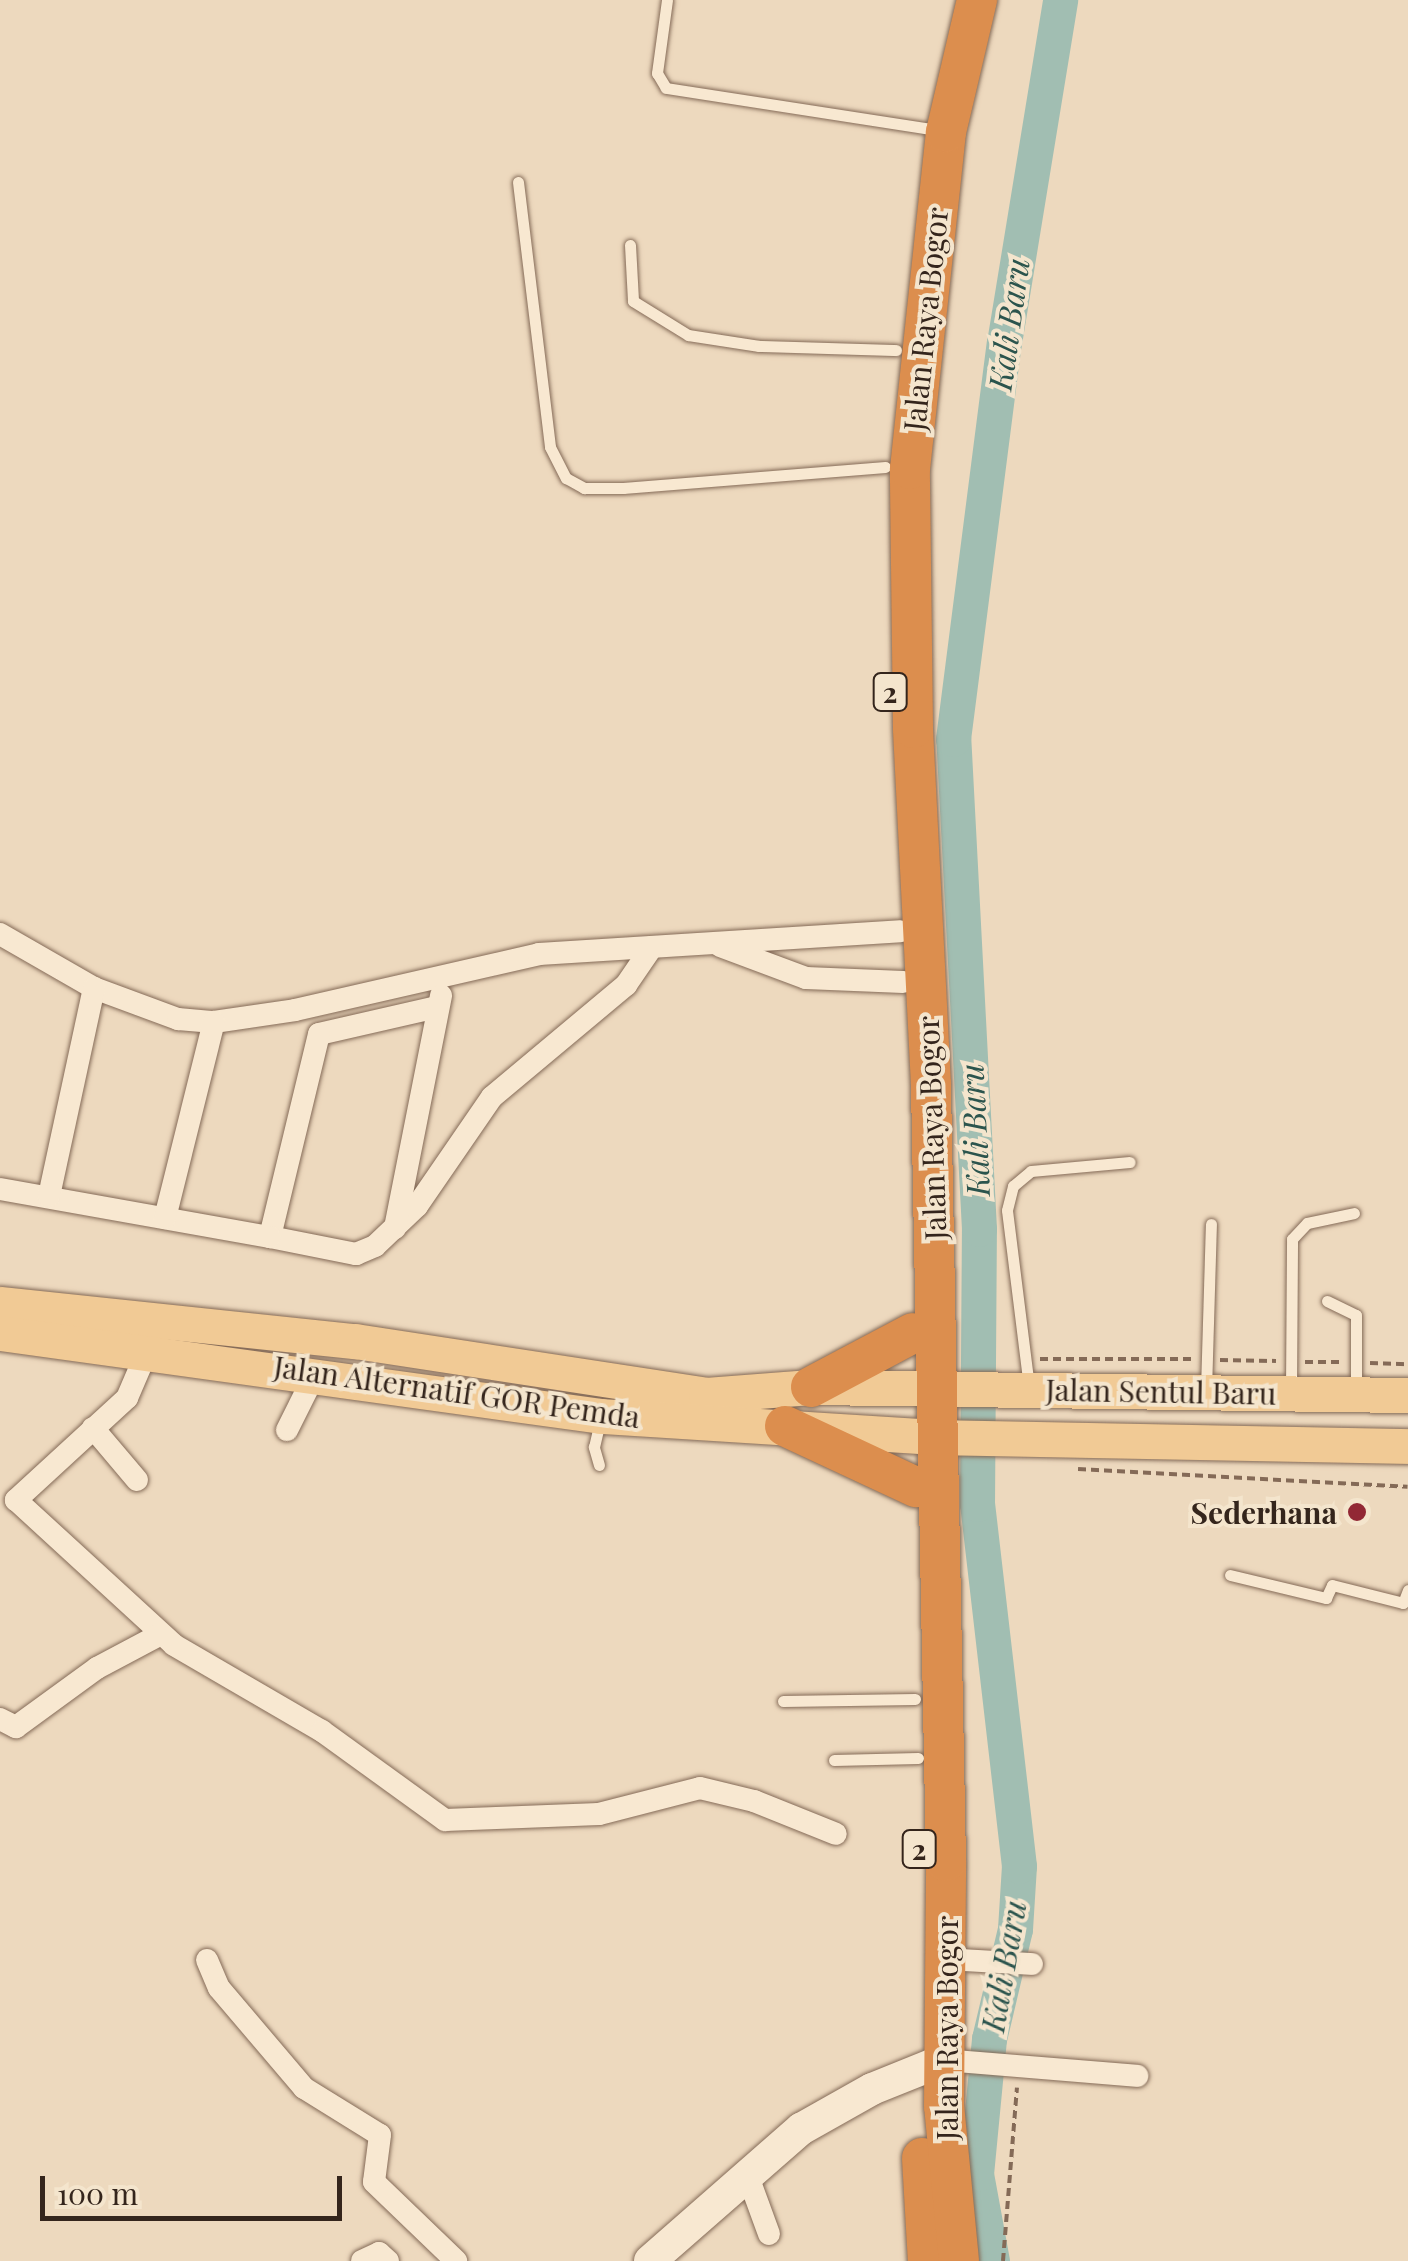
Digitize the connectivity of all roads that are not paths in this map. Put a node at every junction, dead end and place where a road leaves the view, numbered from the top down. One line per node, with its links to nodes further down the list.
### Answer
1 (667, 0): 4 (lane)
2 (951, 0): 4 (highway, Jalan Raya Bogor / 2)
3 (977, 0): 4 (highway, Jalan Raya Bogor / 2)
4 (934, 129): 7 (highway, Jalan Raya Bogor / 2); 9 (highway, Jalan Raya Bogor / 2)
5 (518, 182): 8 (lane)
6 (630, 245): 7 (lane)
7 (896, 350): 8 (highway, Jalan Raya Bogor / 2)
8 (885, 468): 9 (highway, Jalan Raya Bogor / 2)
9 (907, 829): 10 (highway, Jalan Raya Bogor / 2); 34 (highway, Jalan Raya Bogor / 2)
10 (900, 931): 12 (street); 15 (highway, Jalan Raya Bogor / 2)
11 (0, 934): 16 (street)
12 (712, 942): 13 (street); 15 (street)
13 (652, 947): 14 (street); 25 (street)
14 (451, 971): 17 (street); 18 (street)
15 (903, 982): 30 (highway, Jalan Raya Bogor / 2)
16 (94, 988): 18 (street); 21 (street)
17 (437, 1007): 25 (street); 26 (street)
18 (214, 1022): 23 (street)
19 (1130, 1162): 35 (lane)
20 (0, 1189): 21 (street)
21 (49, 1196): 23 (street)
22 (1354, 1213): 37 (lane)
23 (164, 1218): 26 (street)
24 (1211, 1224): 36 (lane)
25 (395, 1228): 26 (street)
26 (270, 1237)
27 (1327, 1301): 38 (lane)
28 (0, 1304): 33 (main road, Jalan Alternatif GOR Pemda)
29 (0, 1332): 31 (main road, Jalan Alternatif GOR Pemda)
30 (913, 1334): 33 (highway); 34 (highway, Jalan Raya Bogor / 2)
31 (148, 1349): 32 (main road, Jalan Alternatif GOR Pemda); 42 (street)
32 (316, 1372): 40 (main road, Jalan Alternatif GOR Pemda); 43 (street)
33 (811, 1387): 34 (main road, Jalan Alternatif GOR Pemda)
34 (936, 1388): 35 (main road, Jalan Sentul Baru); 44 (highway, Jalan Raya Bogor / 2)
35 (1022, 1388): 36 (main road, Jalan Sentul Baru)
36 (1206, 1392): 37 (main road, Jalan Sentul Baru)
37 (1291, 1393): 38 (main road, Jalan Sentul Baru)
38 (1356, 1394): 39 (main road, Jalan Sentul Baru)
39 (1408, 1395)
40 (601, 1416): 41 (main road, Jalan Alternatif GOR Pemda); 46 (lane)
41 (785, 1426): 44 (main road, Jalan Alternatif GOR Pemda); 48 (highway)
42 (94, 1428): 47 (street); 51 (street)
43 (286, 1430)
44 (934, 1437): 45 (main road, Jalan Sentul Baru); 48 (highway, Jalan Raya Bogor / 2); 58 (highway, Jalan Raya Bogor / 2)
45 (1408, 1446)
46 (599, 1465)
47 (137, 1480)
48 (916, 1487): 52 (highway, Jalan Raya Bogor / 2)
49 (1230, 1575): 50 (lane)
50 (1408, 1590)
51 (161, 1634): 54 (street); 57 (street)
52 (915, 1699): 53 (lane); 55 (highway, Jalan Raya Bogor / 2)
53 (783, 1701)
54 (0, 1718)
55 (918, 1758): 56 (lane); 61 (highway, Jalan Raya Bogor / 2)
56 (834, 1760)
57 (836, 1834)
58 (956, 1959): 60 (street); 61 (highway, Jalan Raya Bogor / 2)
59 (206, 1960): 67 (street)
60 (1024, 1964)
61 (944, 2062): 62 (street); 63 (street); 69 (highway, Jalan Raya Bogor / 2); 70 (highway, Jalan Raya Bogor / 2)
62 (1137, 2076)
63 (746, 2172): 64 (street); 68 (street)
64 (770, 2234)
65 (362, 2261): 66 (street)
66 (388, 2261)
67 (456, 2261)
68 (650, 2261)
69 (928, 2261)
70 (959, 2261)

